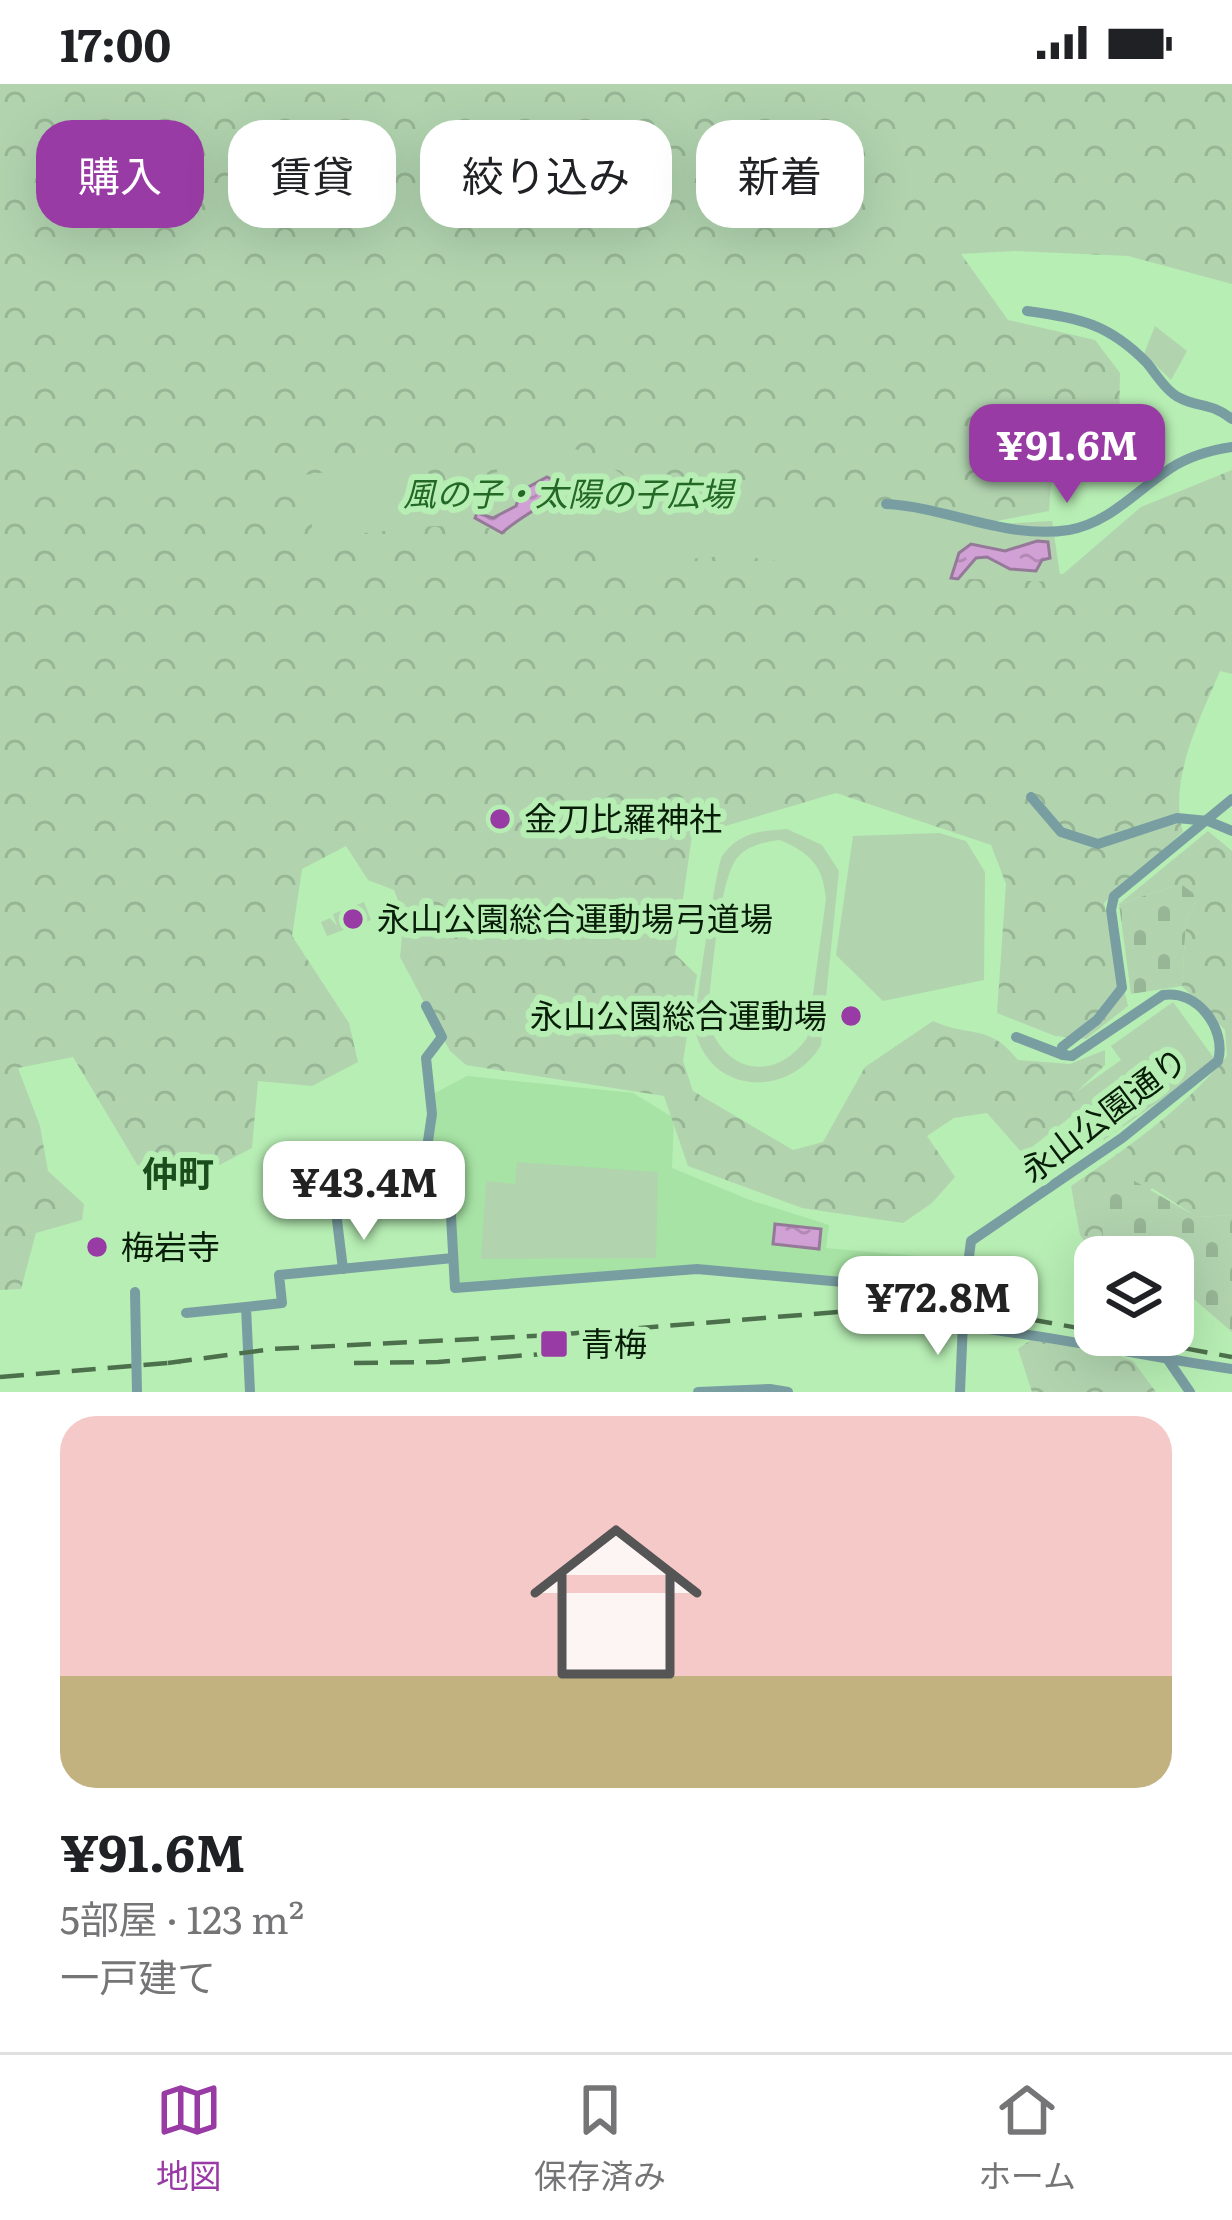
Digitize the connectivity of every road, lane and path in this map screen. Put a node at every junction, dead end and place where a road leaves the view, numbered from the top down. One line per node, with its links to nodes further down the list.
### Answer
1 (1027, 311): 2 (street)
2 (1232, 419)
3 (1232, 447): 4 (street)
4 (886, 504)
5 (1031, 796): 7 (street)
6 (1232, 799): 7 (street)
7 (1208, 821): 8 (street); 11 (street)
8 (1232, 831)
9 (426, 1006): 13 (street)
10 (1016, 1037): 11 (street)
11 (1063, 1055): 16 (street, 永山公園通り)
12 (330, 1163): 14 (street)
13 (453, 1258): 14 (street); 16 (street)
14 (343, 1269): 17 (street)
15 (135, 1292): 22 (street)
16 (964, 1294): 19 (street, bridge)
17 (246, 1306): 18 (street); 23 (street)
18 (187, 1313)
19 (963, 1324): 20 (street); 26 (street)
20 (1168, 1360): 21 (street); 27 (street)
21 (1232, 1369)
22 (137, 1392)
23 (250, 1392)
24 (698, 1392): 25 (street)
25 (788, 1392)
26 (960, 1392)
27 (1190, 1392)

